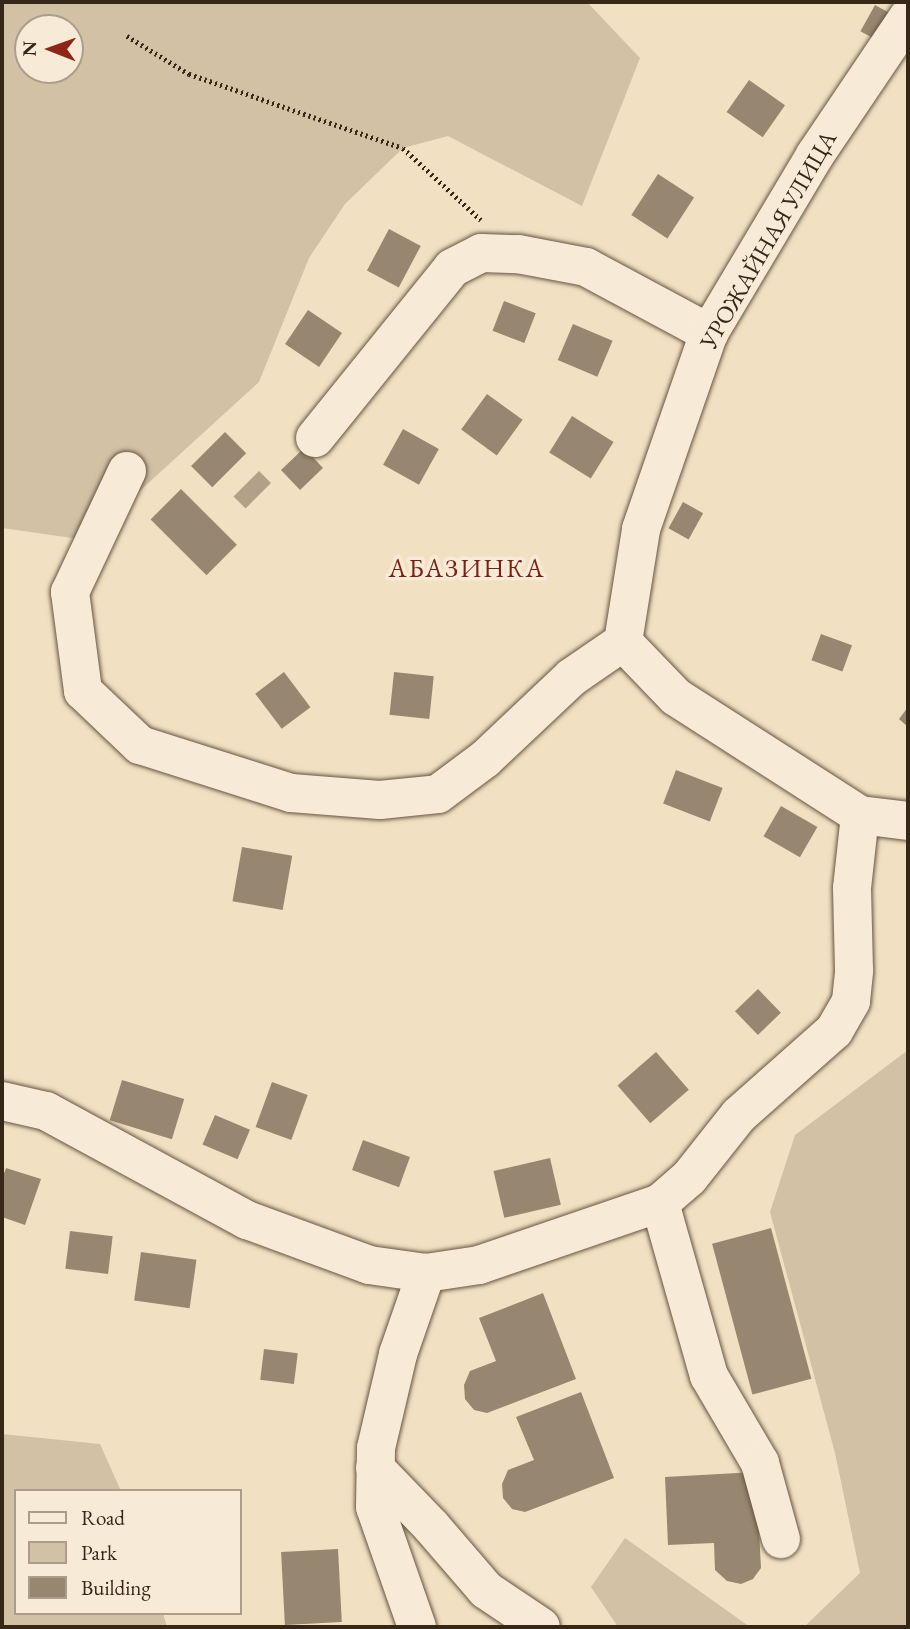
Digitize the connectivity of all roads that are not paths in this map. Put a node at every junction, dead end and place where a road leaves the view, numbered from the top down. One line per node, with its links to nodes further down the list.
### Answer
1 (908, 17): 2 (street, УРОЖАЙНАЯ УЛИЦА)
2 (709, 333): 3 (street); 5 (street, УРОЖАЙНАЯ УЛИЦА)
3 (315, 438)
4 (127, 471): 5 (street)
5 (623, 642): 6 (street)
6 (860, 815): 7 (street); 9 (street)
7 (908, 821)
8 (2, 1101): 10 (street)
9 (660, 1203): 10 (street); 12 (street)
10 (426, 1273): 11 (street)
11 (375, 1468): 13 (street); 14 (street)
12 (781, 1539)
13 (416, 1627)
14 (541, 1627)

